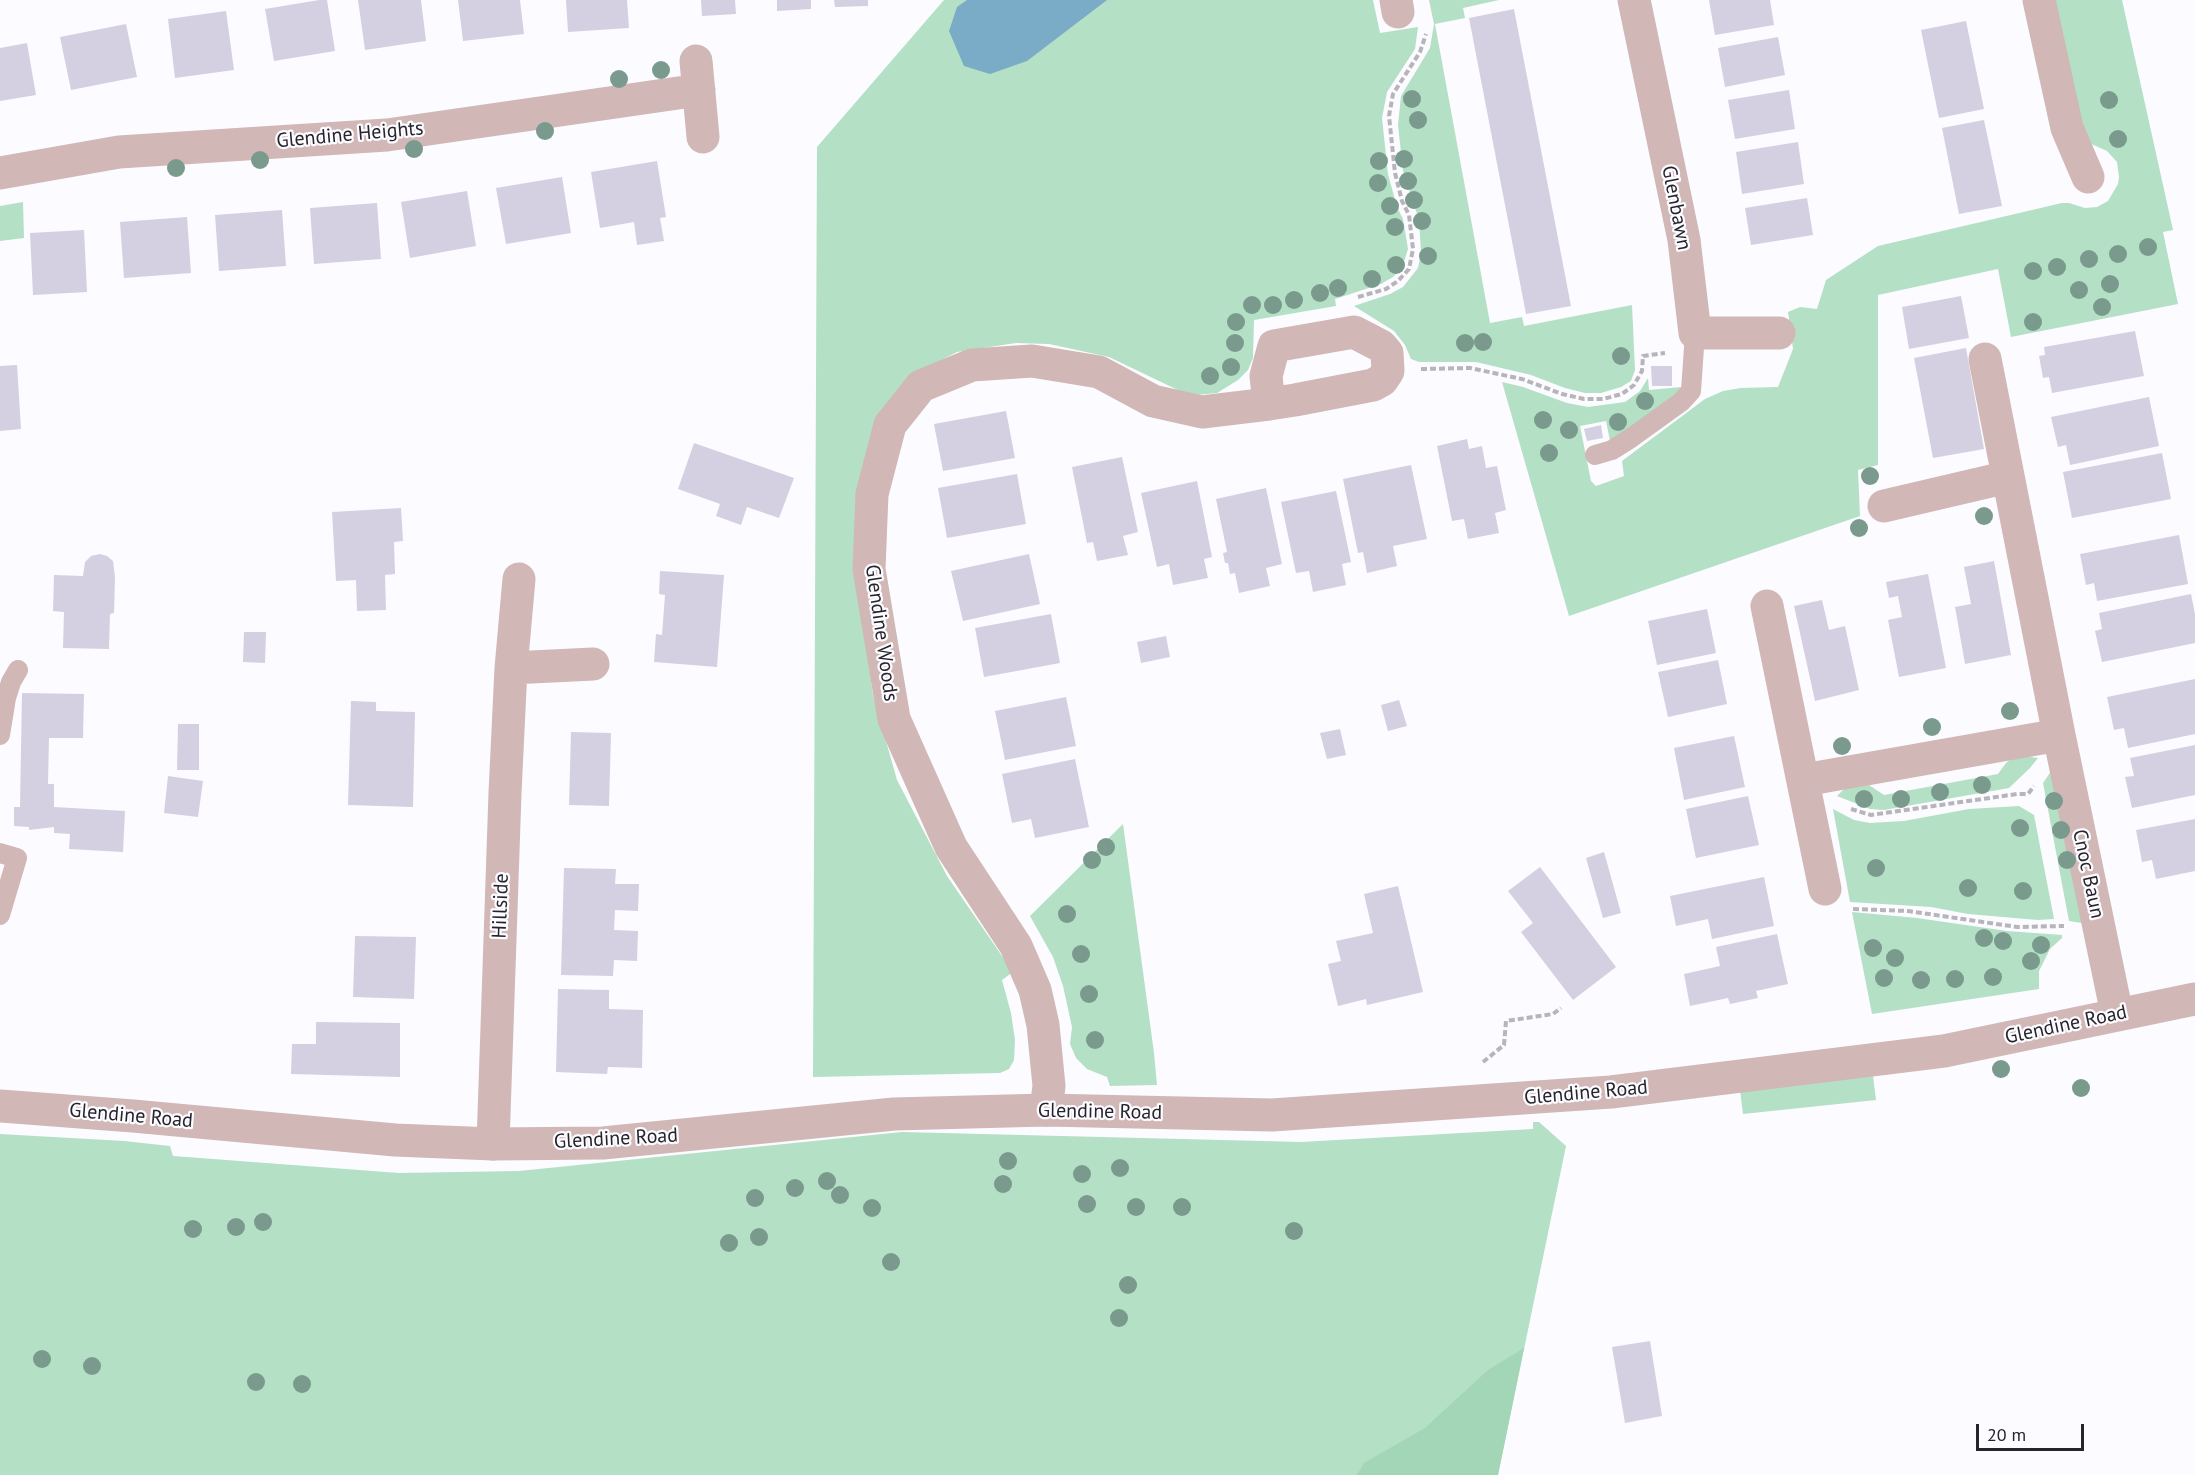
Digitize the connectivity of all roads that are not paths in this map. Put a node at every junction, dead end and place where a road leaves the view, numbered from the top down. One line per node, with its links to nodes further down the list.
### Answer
1 (1634, 0): 6 (street, Glenbawn)
2 (2039, 0): 5 (street)
3 (703, 136): 4 (street, Glendine Heights)
4 (0, 173)
5 (2088, 177)
6 (1695, 333): 7 (street); 10 (lane)
7 (1779, 333)
8 (1985, 359): 11 (street, Cnoc Baun)
9 (1269, 404): 9 (street, Glendine Woods); 27 (street, Glendine Woods)
10 (1595, 455)
11 (2008, 477): 12 (street); 19 (street, Cnoc Baun)
12 (1884, 506)
13 (519, 579): 16 (street, Hillside)
14 (1767, 606): 20 (street)
15 (593, 664): 16 (street)
16 (511, 668): 28 (street, Hillside)
17 (18, 670): 18 (lane)
18 (0, 735)
19 (2061, 741): 20 (street); 25 (street, Cnoc Baun)
20 (1809, 779): 22 (street)
21 (0, 853): 23 (lane)
22 (1825, 889)
23 (0, 915)
24 (2195, 999): 25 (street, Glendine Road)
25 (2117, 1014): 27 (street, Glendine Road)
26 (0, 1106): 28 (street, Glendine Road)
27 (1046, 1110): 28 (street, Glendine Road)
28 (493, 1144)

